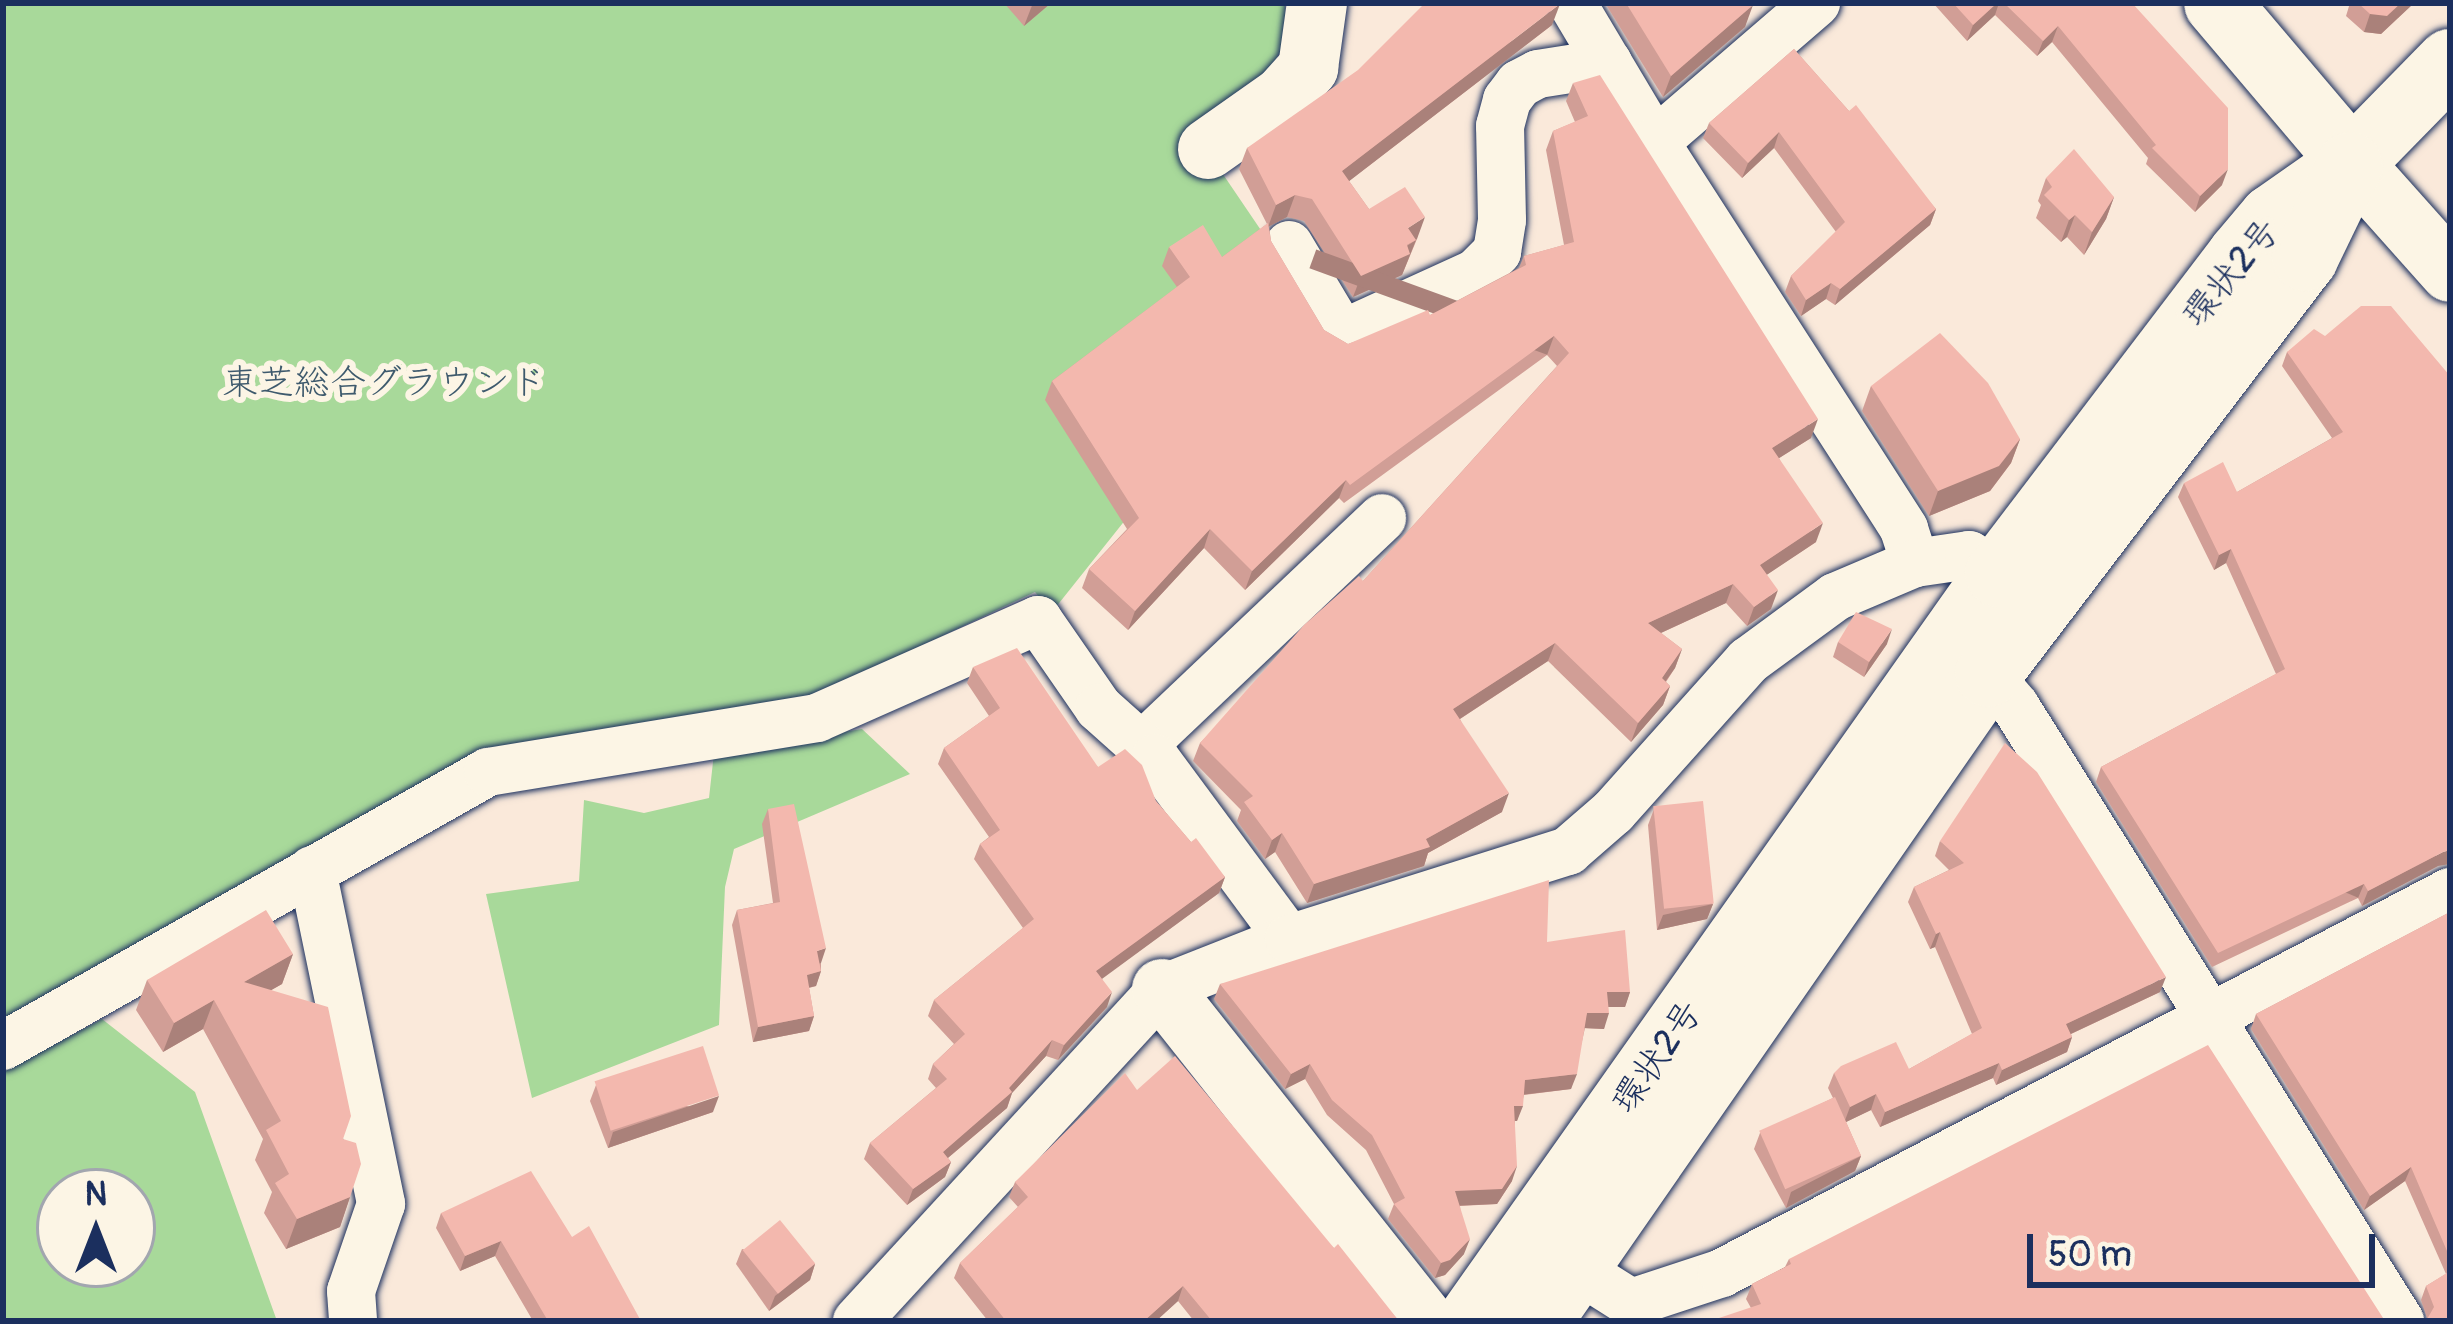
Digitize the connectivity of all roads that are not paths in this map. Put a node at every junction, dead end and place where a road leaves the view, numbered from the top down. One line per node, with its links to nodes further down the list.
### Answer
1 (1317, 3): 8 (street)
2 (1573, 3): 6 (street)
3 (1816, 3): 7 (street)
4 (2217, 3): 9 (main road)
5 (2450, 62): 9 (main road)
6 (1608, 63): 7 (street); 10 (street)
7 (1654, 142): 13 (street)
8 (1208, 149)
9 (2352, 161): 11 (street); 14 (main road, 環状2号); 15 (main road, 環状2号)
10 (1289, 245)
11 (2450, 272)
12 (1382, 518): 16 (street)
13 (1915, 563): 14 (street); 19 (street)
14 (1998, 574): 27 (main road, 環状2号)
15 (1988, 674): 21 (street); 23 (main road, 環状2号)
16 (1142, 746): 17 (street); 19 (street)
17 (312, 870): 22 (street); 24 (street)
18 (2450, 892): 21 (street)
19 (1289, 938): 20 (street)
20 (1162, 989): 25 (street); 26 (street)
21 (2210, 1016): 23 (street); 29 (street)
22 (3, 1046)
23 (1577, 1269): 28 (main road, 環状2号)
24 (353, 1321)
25 (857, 1321)
26 (1425, 1321)
27 (1470, 1321)
28 (1539, 1321)
29 (2400, 1321)

